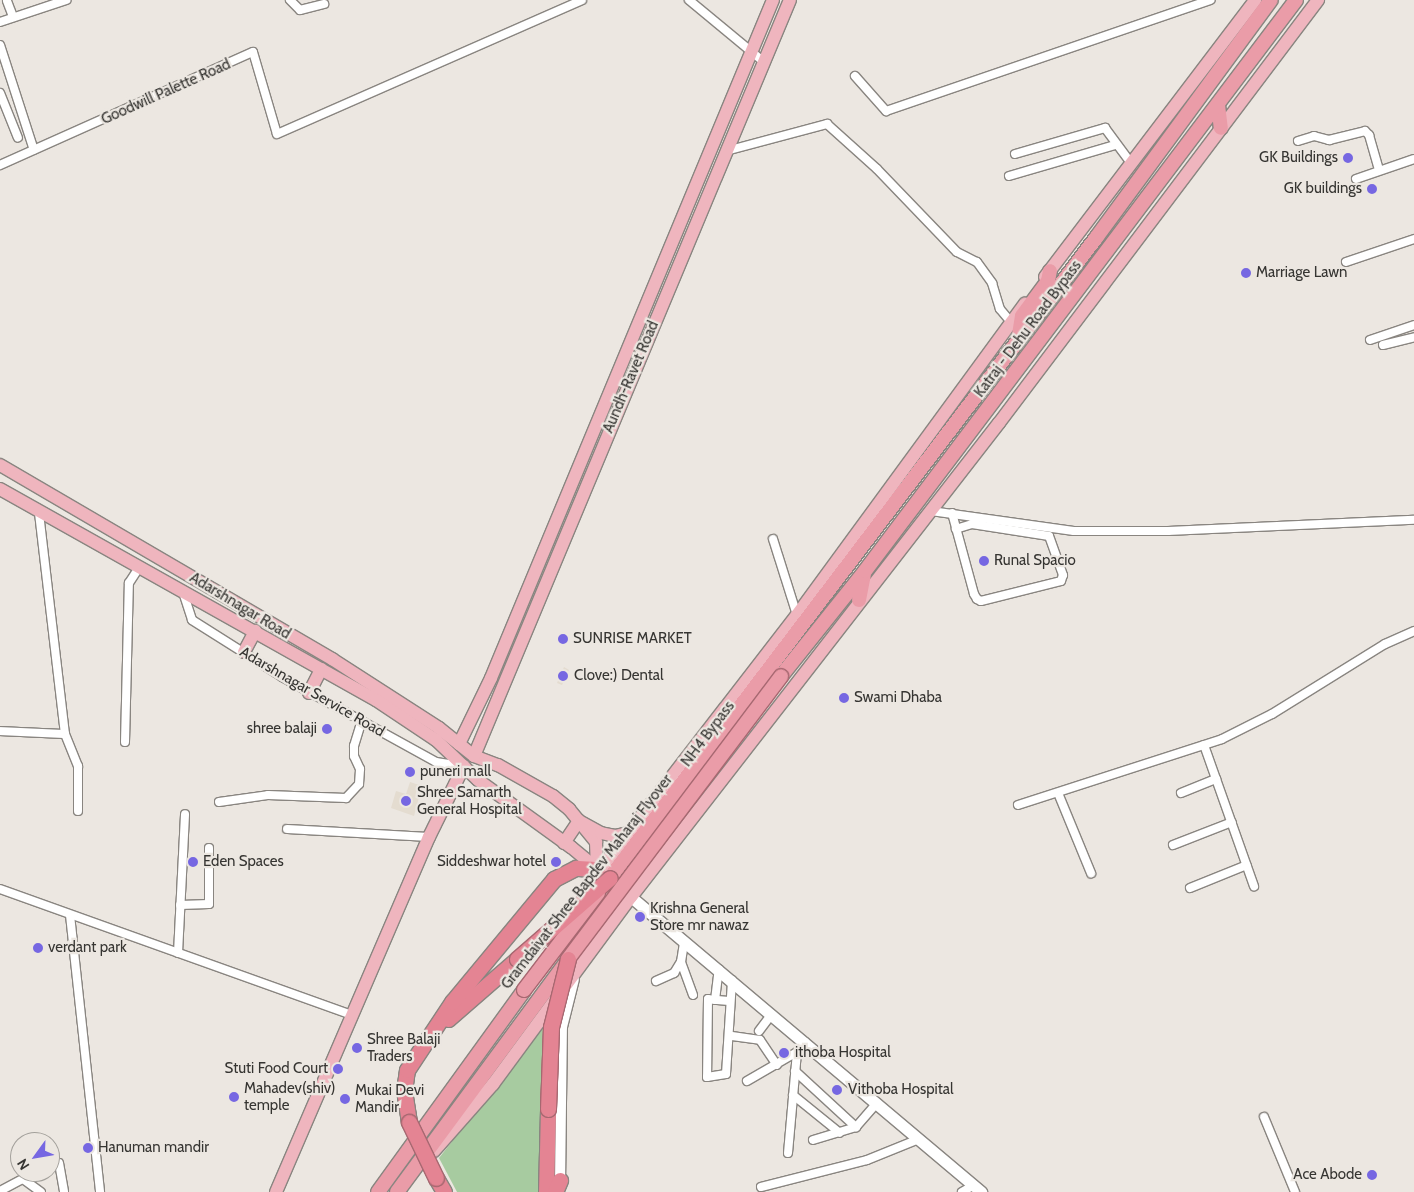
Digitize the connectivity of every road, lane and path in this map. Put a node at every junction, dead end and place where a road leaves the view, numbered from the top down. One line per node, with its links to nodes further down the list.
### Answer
1 (8, 0): 14 (street); 15 (street)
2 (66, 0): 15 (street)
3 (290, 0): 13 (street)
4 (582, 0): 27 (street, Goodwill Palette Road)
5 (689, 0): 18 (street)
6 (773, 0): 18 (main road, Aundh-Ravet Road)
7 (790, 0): 19 (main road, Aundh-Ravet Road)
8 (1211, 0): 20 (street)
9 (1255, 0): 31 (main road, NH4 Bypass)
10 (1271, 0): 43 (highway, Katraj - Dehu Road Bypass)
11 (1296, 0): 22 (highway, Katraj - Dehu Road Bypass)
12 (1318, 0): 23 (main road)
13 (327, 1)
14 (0, 3)
15 (13, 17): 16 (street)
16 (0, 22)
17 (0, 45): 27 (street)
18 (751, 53): 19 (street); 69 (main road, Aundh-Ravet Road)
19 (764, 62): 28 (main road, Aundh-Ravet Road)
20 (855, 76)
21 (0, 93): 24 (street)
22 (1222, 100): 23 (highway); 54 (highway, Katraj - Dehu Road Bypass)
23 (1221, 128): 47 (main road)
24 (18, 138)
25 (1298, 141): 33 (street)
26 (1115, 145): 29 (street); 31 (street); 34 (street)
27 (34, 150): 32 (street, Goodwill Palette Road)
28 (726, 151): 39 (street); 71 (main road, Aundh-Ravet Road)
29 (1015, 154)
30 (1414, 159): 33 (street)
31 (1131, 163): 38 (main road, NH4 Bypass)
32 (0, 165)
33 (1379, 170): 35 (street)
34 (1009, 176)
35 (1356, 179)
36 (1414, 239): 37 (street)
37 (1346, 262)
38 (1050, 271): 39 (main road, NH4 Bypass); 43 (highway)
39 (1011, 322): 56 (main road, NH4 Bypass)
40 (1414, 325): 42 (street)
41 (1414, 337): 44 (street)
42 (1370, 340)
43 (1018, 342): 56 (highway, Katraj - Dehu Road Bypass)
44 (1383, 345)
45 (0, 464): 69 (main road, Adarshnagar Road)
46 (0, 488): 48 (main road, Adarshnagar Road)
47 (931, 511): 49 (street); 57 (main road)
48 (39, 513): 53 (main road, Adarshnagar Road); 67 (street)
49 (952, 513): 50 (street); 51 (street)
50 (1414, 520)
51 (956, 530): 51 (street)
52 (774, 539): 58 (street)
53 (138, 569): 55 (main road, Adarshnagar Road); 68 (street)
54 (865, 572): 57 (highway); 63 (highway, Gramdaivat Shree Bapdev Maharaj Flyover)
55 (183, 592): 59 (main road, Adarshnagar Road); 61 (street, Adarshnagar Service Road)
56 (818, 592): 58 (main road, NH4 Bypass); 63 (highway, Gramdaivat Shree Bapdev Maharaj Flyover)
57 (859, 600): 94 (main road)
58 (798, 615): 83 (main road, NH4 Bypass)
59 (255, 631): 61 (main road); 62 (main road, Adarshnagar Road)
60 (1414, 631): 70 (street)
61 (244, 652): 64 (street, Adarshnagar Service Road)
62 (320, 669): 64 (main road); 72 (main road, Adarshnagar Road)
63 (776, 673): 89 (highway, Gramdaivat Shree Bapdev Maharaj Flyover); 100 (highway, Gramdaivat Shree Bapdev Maharaj Flyover, bridge)
64 (310, 693): 65 (street, Adarshnagar Service Road)
65 (361, 723): 72 (street, Adarshnagar Service Road); 76 (street)
66 (0, 731): 67 (street)
67 (65, 734): 78 (street)
68 (125, 742)
69 (459, 744): 71 (main road, Adarshnagar Road)
70 (1204, 745): 73 (street); 74 (street)
71 (474, 756): 80 (main road)
72 (464, 766): 84 (main road); 85 (main road, Adarshnagar Road)
73 (1216, 779): 75 (street); 81 (street)
74 (1058, 793): 77 (street); 90 (street)
75 (1181, 793)
76 (219, 802)
77 (1018, 805)
78 (78, 812)
79 (185, 814): 95 (street)
80 (579, 821): 83 (main road); 85 (main road); 89 (main road)
81 (1232, 822): 86 (street); 88 (street)
82 (287, 829): 84 (street)
83 (628, 833): 89 (main road, NH4 Bypass)
84 (429, 837): 108 (main road)
85 (564, 843): 89 (main road, Adarshnagar Road)
86 (1173, 845)
87 (209, 848): 95 (street)
88 (1247, 866): 91 (street); 93 (street)
89 (602, 873): 94 (main road, Adarshnagar Road); 112 (highway, bridge); 112 (highway); 130 (highway, Gramdaivat Shree Bapdev Maharaj Flyover, bridge)
90 (1091, 873)
91 (1254, 886)
92 (0, 888): 96 (street)
93 (1190, 888)
94 (631, 897): 97 (main road); 100 (main road)
95 (180, 905): 98 (street)
96 (70, 915): 98 (street); 134 (street)
97 (684, 942): 99 (street); 101 (main road)
98 (178, 953): 108 (street)
99 (681, 962): 103 (street); 104 (street)
100 (572, 965): 124 (highway, Gramdaivat Shree Bapdev Maharaj Flyover); 124 (main road); 128 (street); 139 (highway, bridge)
101 (719, 969): 102 (main road); 105 (street)
102 (732, 980): 106 (street); 107 (main road)
103 (656, 981)
104 (693, 995)
105 (715, 1000): 106 (street); 106 (street)
106 (729, 1001)
107 (772, 1014): 109 (street); 111 (main road)
108 (351, 1015): 135 (main road)
109 (758, 1031)
110 (732, 1036): 114 (street)
111 (805, 1042): 113 (street); 118 (main road)
112 (424, 1043): 138 (highway, bridge)
113 (797, 1052): 114 (street); 115 (street)
114 (777, 1064): 116 (street)
115 (795, 1071): 117 (street); 120 (street)
116 (747, 1082)
117 (793, 1095): 121 (street); 125 (street)
118 (877, 1103): 120 (street); 122 (main road)
119 (1264, 1117): 141 (street)
120 (856, 1127): 121 (street)
121 (840, 1133): 123 (street)
122 (919, 1139): 127 (street); 129 (main road)
123 (813, 1140)
124 (430, 1152): 136 (highway); 137 (main road)
125 (788, 1153)
126 (60, 1169): 133 (street)
127 (762, 1187)
128 (559, 1188)
129 (977, 1189): 140 (street)
130 (380, 1190)
131 (0, 1191): 132 (street)
132 (41, 1192)
133 (64, 1192)
134 (100, 1192)
135 (276, 1192)
136 (397, 1192)
137 (406, 1192)
138 (444, 1192)
139 (546, 1192)
140 (962, 1192)
141 (1295, 1192)

